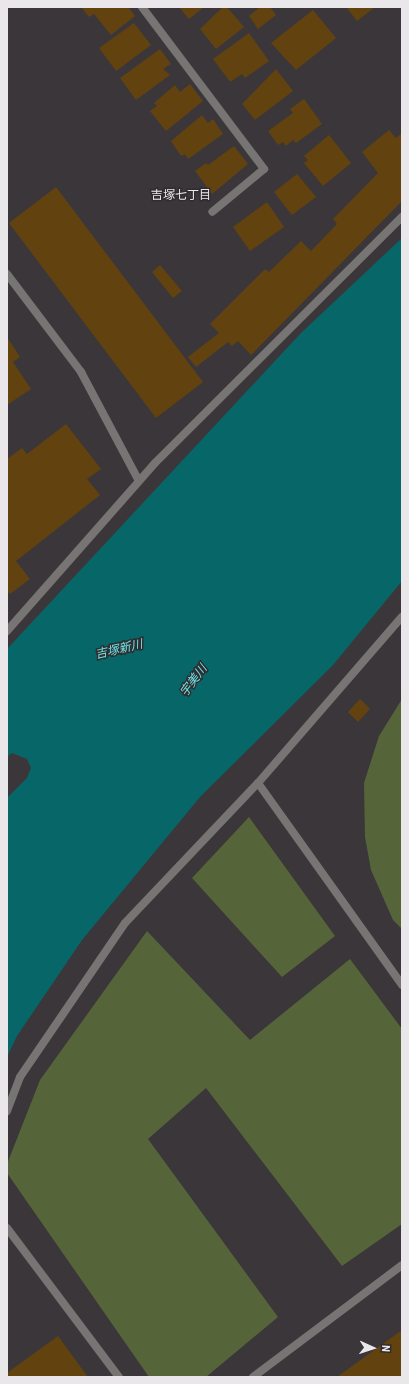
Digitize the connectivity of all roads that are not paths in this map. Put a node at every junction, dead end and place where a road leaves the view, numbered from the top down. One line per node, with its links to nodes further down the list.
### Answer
1 (142, 7): 2 (street)
2 (212, 212)
3 (402, 217): 5 (street)
4 (7, 274): 5 (street)
5 (139, 481): 7 (street)
6 (402, 618): 8 (street)
7 (7, 631)
8 (258, 783): 9 (street); 10 (street)
9 (402, 985)
10 (7, 1111)
11 (7, 1228): 13 (street)
12 (402, 1265): 14 (street)
13 (119, 1377)
14 (253, 1377)

